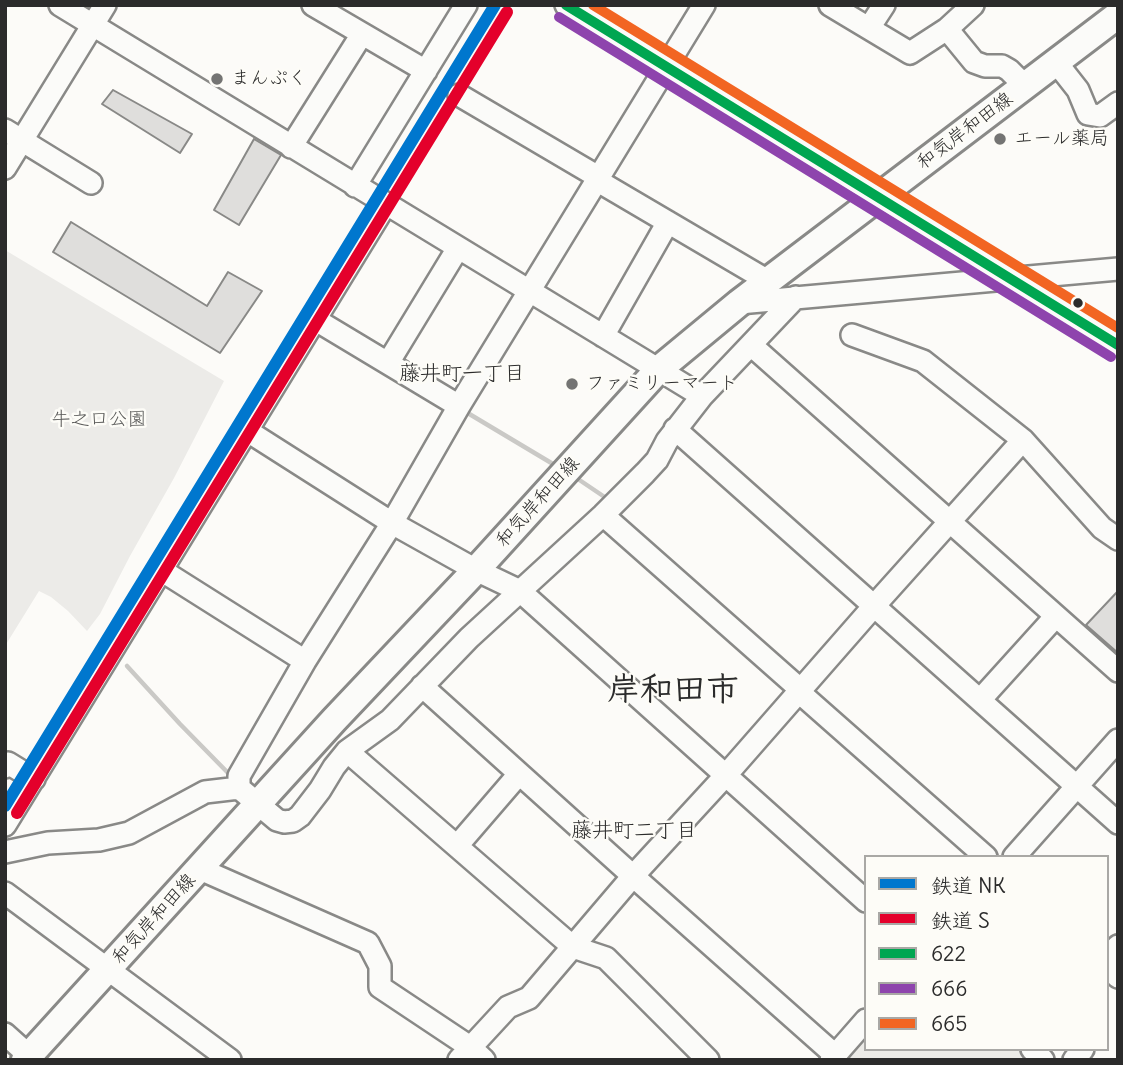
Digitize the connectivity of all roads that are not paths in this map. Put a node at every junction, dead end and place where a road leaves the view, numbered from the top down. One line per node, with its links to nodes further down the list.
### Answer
1 (60, 5): 11 (street)
2 (105, 5): 11 (street)
3 (313, 5): 14 (street)
4 (466, 5): 17 (street)
5 (566, 5): 16 (street)
6 (704, 5): 16 (street)
7 (830, 5): 12 (street)
8 (884, 5): 12 (street)
9 (973, 5): 13 (street)
10 (1118, 15): 15 (main road, 和気岸和田線)
11 (93, 25): 21 (street); 22 (street)
12 (869, 29): 13 (street)
13 (947, 29): 18 (street)
14 (362, 34): 17 (street); 22 (street)
15 (1056, 62): 18 (main road, 和気岸和田線); 20 (street)
16 (667, 67): 24 (street); 27 (street)
17 (426, 71): 26 (street)
18 (1025, 86): 27 (main road, 和気岸和田線)
19 (459, 95): 24 (street)
20 (1118, 103)
21 (14, 135): 23 (street); 25 (street)
22 (291, 147): 26 (street)
23 (5, 168)
24 (599, 180): 29 (street); 34 (street)
25 (91, 183)
26 (355, 186): 28 (street)
27 (880, 197): 32 (street); 33 (main road, 和気岸和田線)
28 (386, 204): 30 (street); 37 (street)
29 (668, 222): 33 (street); 39 (street)
30 (458, 248): 34 (street); 42 (street)
31 (1118, 269): 32 (street)
32 (1013, 279): 35 (street); 41 (street)
33 (768, 281): 36 (main road, 和気岸和田線)
34 (530, 292): 39 (street); 45 (street)
35 (796, 297): 36 (street); 40 (street)
36 (739, 303): 43 (main road, 和気岸和田線)
37 (316, 320): 42 (street); 47 (street)
38 (852, 335): 48 (street)
39 (603, 336): 43 (street)
40 (751, 345): 44 (street); 50 (street)
41 (1118, 345)
42 (388, 363): 45 (street)
43 (659, 370): 44 (street); 54 (main road, 和気岸和田線)
44 (702, 396): 46 (street)
45 (459, 406): 51 (street)
46 (676, 429): 49 (street); 56 (street)
47 (247, 430): 51 (street); 53 (street)
48 (1023, 440): 50 (street); 52 (street)
49 (603, 515): 55 (street); 61 (street)
50 (950, 521): 56 (street); 57 (street)
51 (391, 523): 54 (street); 58 (street)
52 (1118, 539)
53 (161, 570): 58 (street); 68 (street)
54 (476, 570): 55 (street); 70 (main road, 和気岸和田線)
55 (520, 591): 60 (street); 67 (street)
56 (874, 606): 61 (street); 62 (street)
57 (1056, 616): 59 (street); 62 (street)
58 (305, 661): 70 (street)
59 (1118, 671)
60 (422, 687): 64 (street); 66 (street)
61 (800, 691): 67 (street); 75 (street)
62 (980, 700): 69 (street)
63 (1118, 740): 69 (street)
64 (347, 751): 70 (street); 73 (street)
65 (5, 767): 68 (street)
66 (519, 774): 73 (street); 78 (street)
67 (726, 775): 78 (street); 80 (street)
68 (34, 779): 72 (street)
69 (1077, 787): 71 (street); 76 (street)
70 (248, 796): 74 (street); 77 (main road, 和気岸和田線)
71 (1118, 823)
72 (5, 825)
73 (457, 846): 81 (street)
74 (5, 852)
75 (984, 855)
76 (1016, 855)
77 (200, 869): 82 (main road, 和気岸和田線); 85 (street)
78 (633, 876): 81 (street); 86 (street)
79 (5, 893): 82 (street)
80 (864, 899)
81 (573, 947): 85 (street); 89 (street)
82 (108, 970): 87 (main road, 和気岸和田線); 88 (street)
83 (864, 1022): 86 (street)
84 (5, 1034): 87 (street)
85 (471, 1055)
86 (833, 1057)
87 (29, 1058)
88 (230, 1060)
89 (708, 1060)

